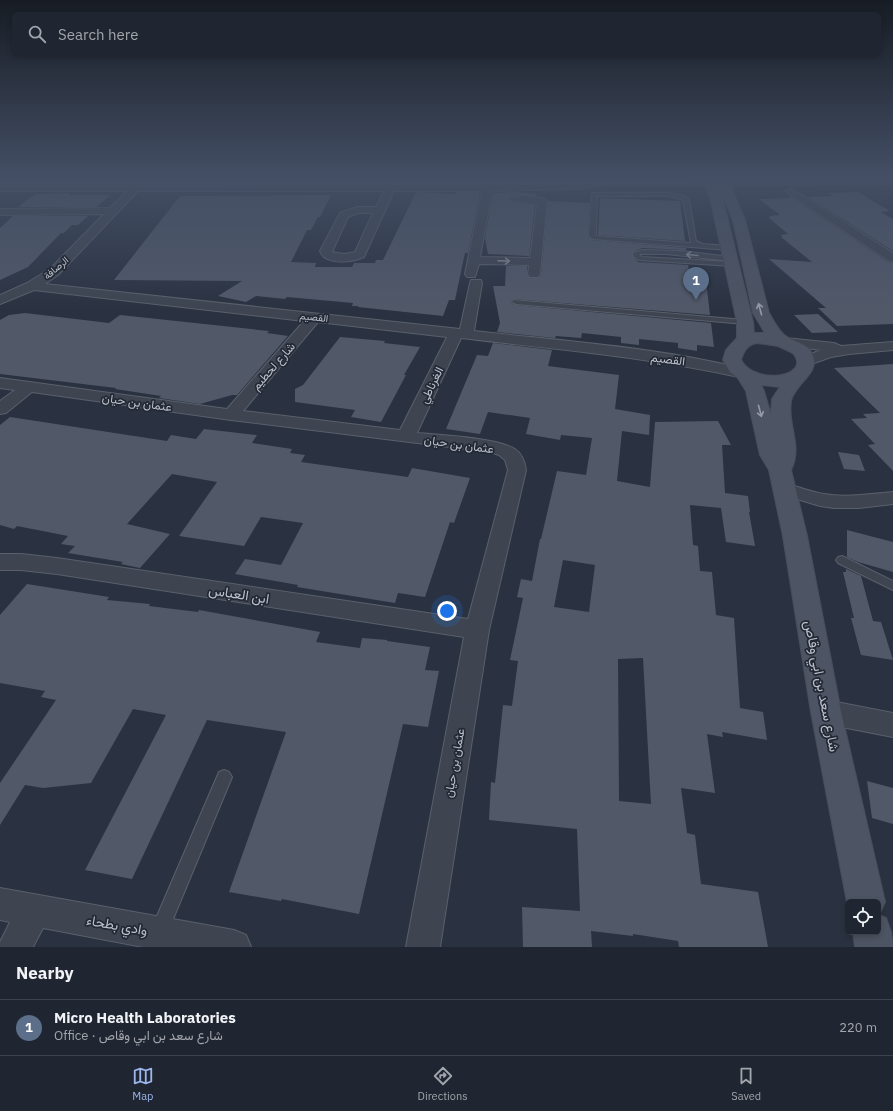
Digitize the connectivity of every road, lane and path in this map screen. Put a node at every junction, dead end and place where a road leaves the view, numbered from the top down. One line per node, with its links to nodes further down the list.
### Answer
1 (103, 222): 15 (street, الرصافة)
2 (340, 222): 3 (street)
3 (374, 222)
4 (481, 222): 14 (street, الغرناطي)
5 (539, 222): 14 (street, one-way to 5)
6 (593, 222): 11 (lane)
7 (690, 222): 11 (lane)
8 (722, 222): 12 (street)
9 (740, 222): 22 (street, one-way to 9)
10 (838, 222): 13 (street)
11 (702, 246): 12 (lane)
12 (730, 257): 12 (lane, one-way to 12); 19 (street)
13 (893, 258)
14 (474, 260): 20 (street, الغرناطي)
15 (32, 286): 16 (street, الرصافة); 18 (street, القصيم)
16 (0, 300)
17 (516, 302): 19 (lane)
18 (315, 317): 20 (street, القصيم); 32 (street, شارع لحطيم)
19 (745, 322): 21 (street)
20 (461, 334): 24 (street, القصيم); 33 (street, الغرناطي)
21 (746, 340): 22 (street); 26 (street)
22 (783, 341): 25 (street); 27 (street)
23 (893, 346): 25 (street)
24 (597, 349): 26 (street, القصيم); 28 (street, القصيم)
25 (855, 349): 27 (street)
26 (732, 355): 28 (street)
27 (802, 370): 28 (street); 34 (street)
28 (742, 373): 34 (street, شارع سعد بن ابي وقاص, one-way to 34)
29 (0, 383): 30 (street, عثمان بن حيان)
30 (29, 387): 31 (street); 32 (street, عثمان بن حيان)
31 (0, 409)
32 (231, 414): 33 (street, عثمان بن حيان)
33 (406, 437): 39 (street, عثمان بن حيان)
34 (782, 480): 35 (street); 40 (street, شارع سعد بن ابي وقاص)
35 (893, 498)
36 (842, 560): 38 (lane)
37 (0, 562): 39 (street, ابن العباس)
38 (893, 586)
39 (477, 630): 50 (street, عثمان بن حيان)
40 (826, 712): 41 (street); 43 (street, شارع سعد بن ابي وقاص)
41 (893, 725)
42 (224, 777): 46 (lane)
43 (865, 899)
44 (0, 904): 45 (street, وادي بطحاء)
45 (35, 910): 46 (street, وادي بطحاء); 48 (street)
46 (159, 933): 49 (street, وادي بطحاء)
47 (873, 935): 51 (street)
48 (14, 947)
49 (234, 947)
50 (422, 947)
51 (875, 947)

